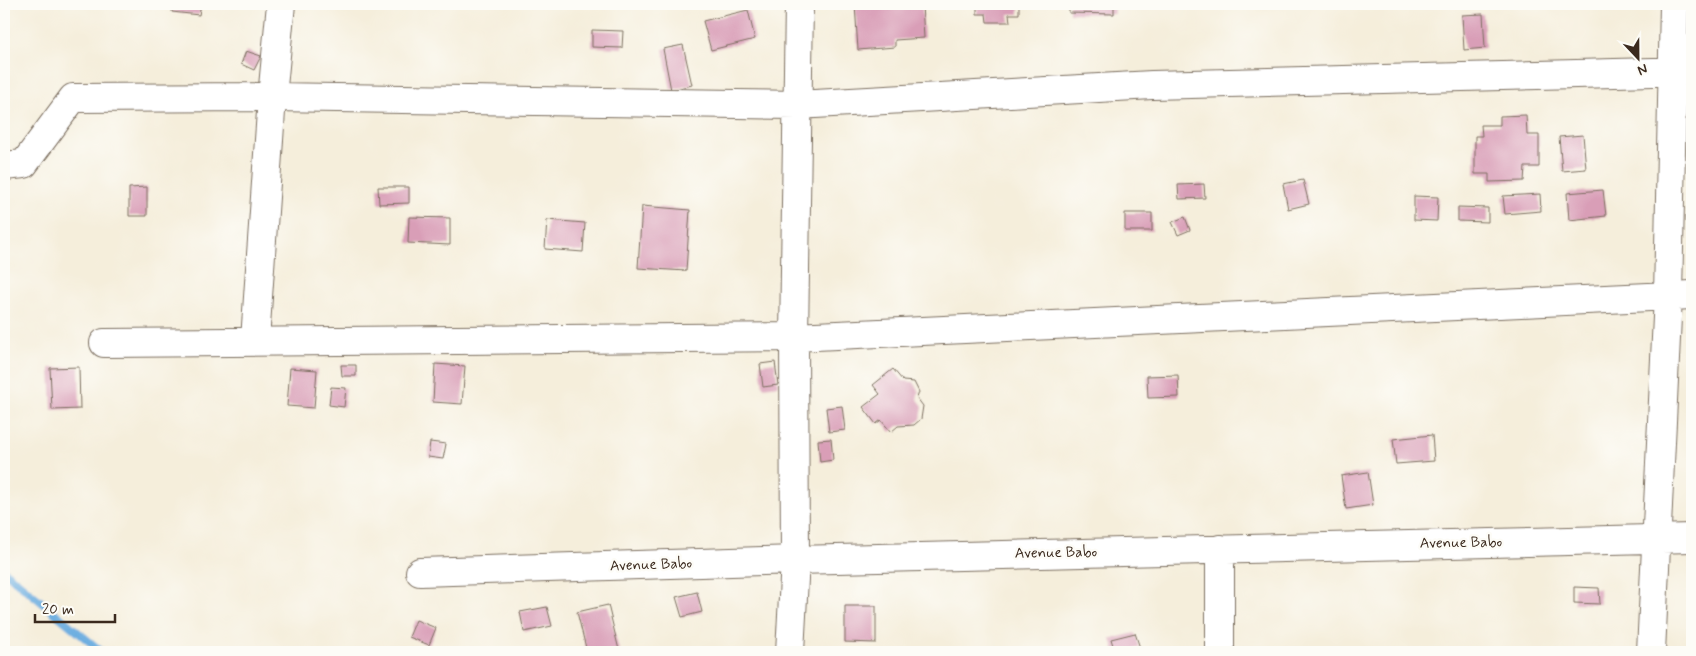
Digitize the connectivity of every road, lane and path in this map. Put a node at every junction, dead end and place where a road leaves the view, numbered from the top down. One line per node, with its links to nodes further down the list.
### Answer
1 (281, 4): 5 (street)
2 (799, 4): 6 (street)
3 (1674, 4): 4 (street)
4 (1683, 71): 6 (street); 8 (street)
5 (272, 97): 6 (street); 7 (street); 10 (street)
6 (797, 105): 9 (street)
7 (4, 166)
8 (1680, 296): 9 (street); 12 (street)
9 (794, 337): 10 (street); 15 (street)
10 (255, 340): 11 (street)
11 (104, 343)
12 (1656, 538): 13 (street, Avenue Babo); 14 (street, Avenue Babo); 19 (street)
13 (1692, 538)
14 (1220, 549): 15 (street, Avenue Babo); 18 (street)
15 (795, 560): 16 (street, Avenue Babo); 17 (street)
16 (420, 572)
17 (790, 652)
18 (1220, 652)
19 (1651, 652)

